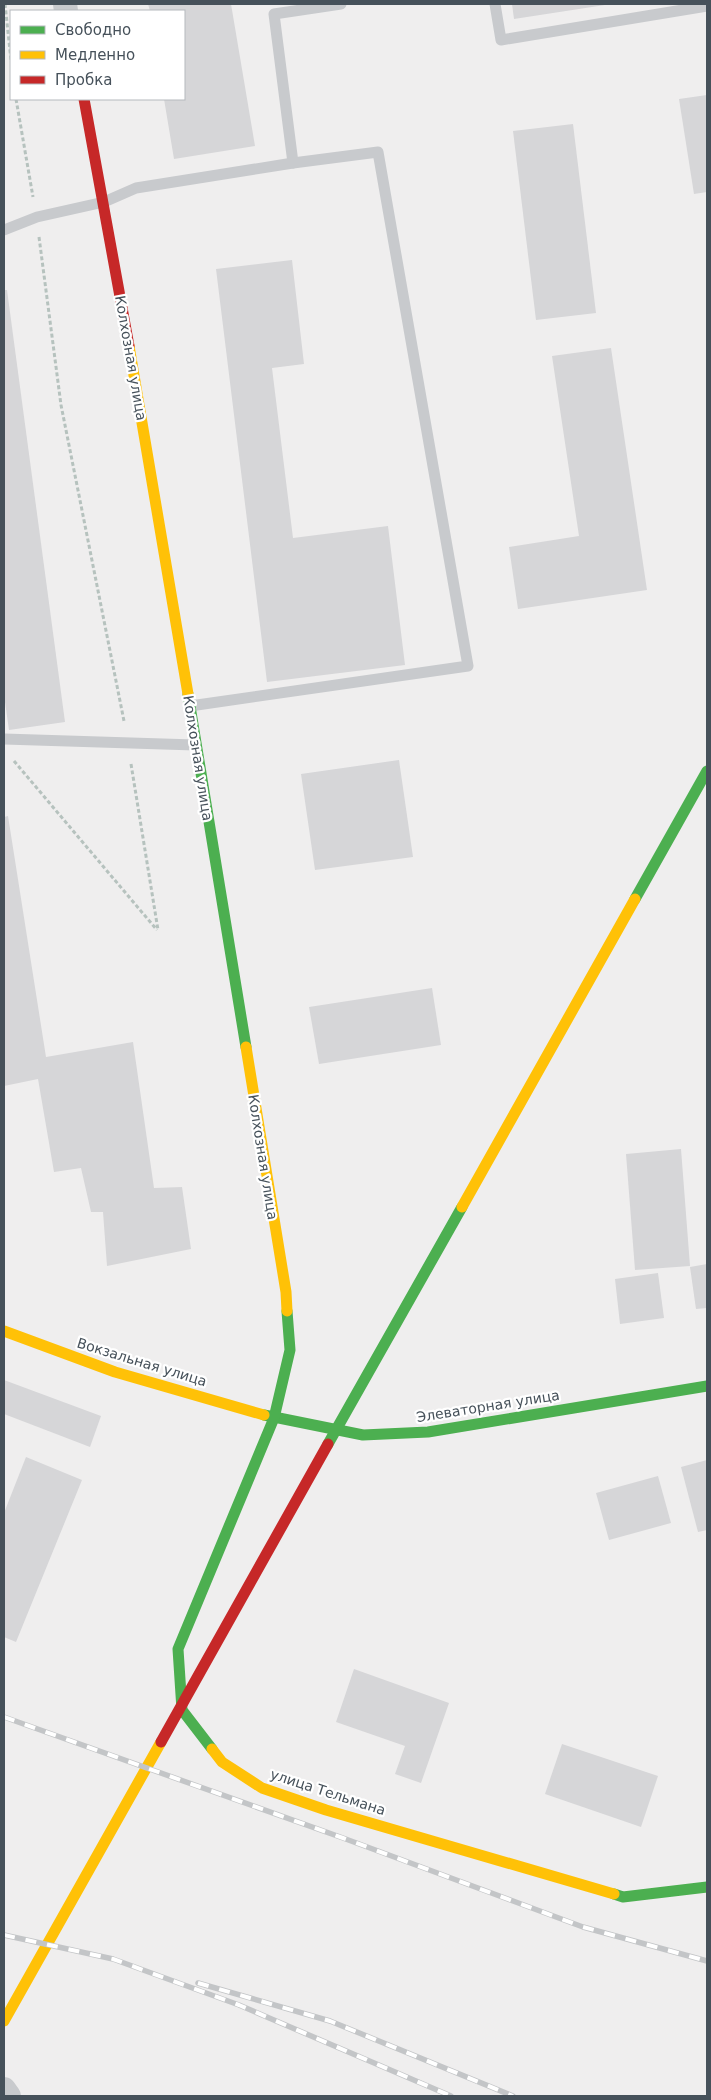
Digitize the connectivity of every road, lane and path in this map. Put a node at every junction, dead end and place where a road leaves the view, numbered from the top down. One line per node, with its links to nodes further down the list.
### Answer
1 (5, 4): 5 (path)
2 (341, 4): 8 (lane)
3 (495, 4): 4 (lane)
4 (707, 6)
5 (10, 51)
6 (16, 100): 10 (path)
7 (84, 100): 9 (street, Колхозная улица)
8 (293, 163): 9 (lane); 12 (lane)
9 (104, 202): 10 (lane); 12 (street, Колхозная улица)
10 (37, 217): 11 (lane); 14 (path)
11 (4, 230)
12 (190, 706): 15 (street, Колхозная улица)
13 (4, 739): 14 (lane)
14 (128, 741): 15 (lane); 16 (path)
15 (195, 745): 20 (street, Колхозная улица)
16 (10, 757)
17 (707, 771): 22 (street)
18 (4, 1331): 20 (street, Вокзальная улица)
19 (707, 1386): 20 (street, Элеваторная улица)
20 (274, 1418): 21 (street, улица Тельмана)
21 (707, 1887)
22 (4, 2021)
23 (4, 2089): 24 (street)
24 (9, 2096)

